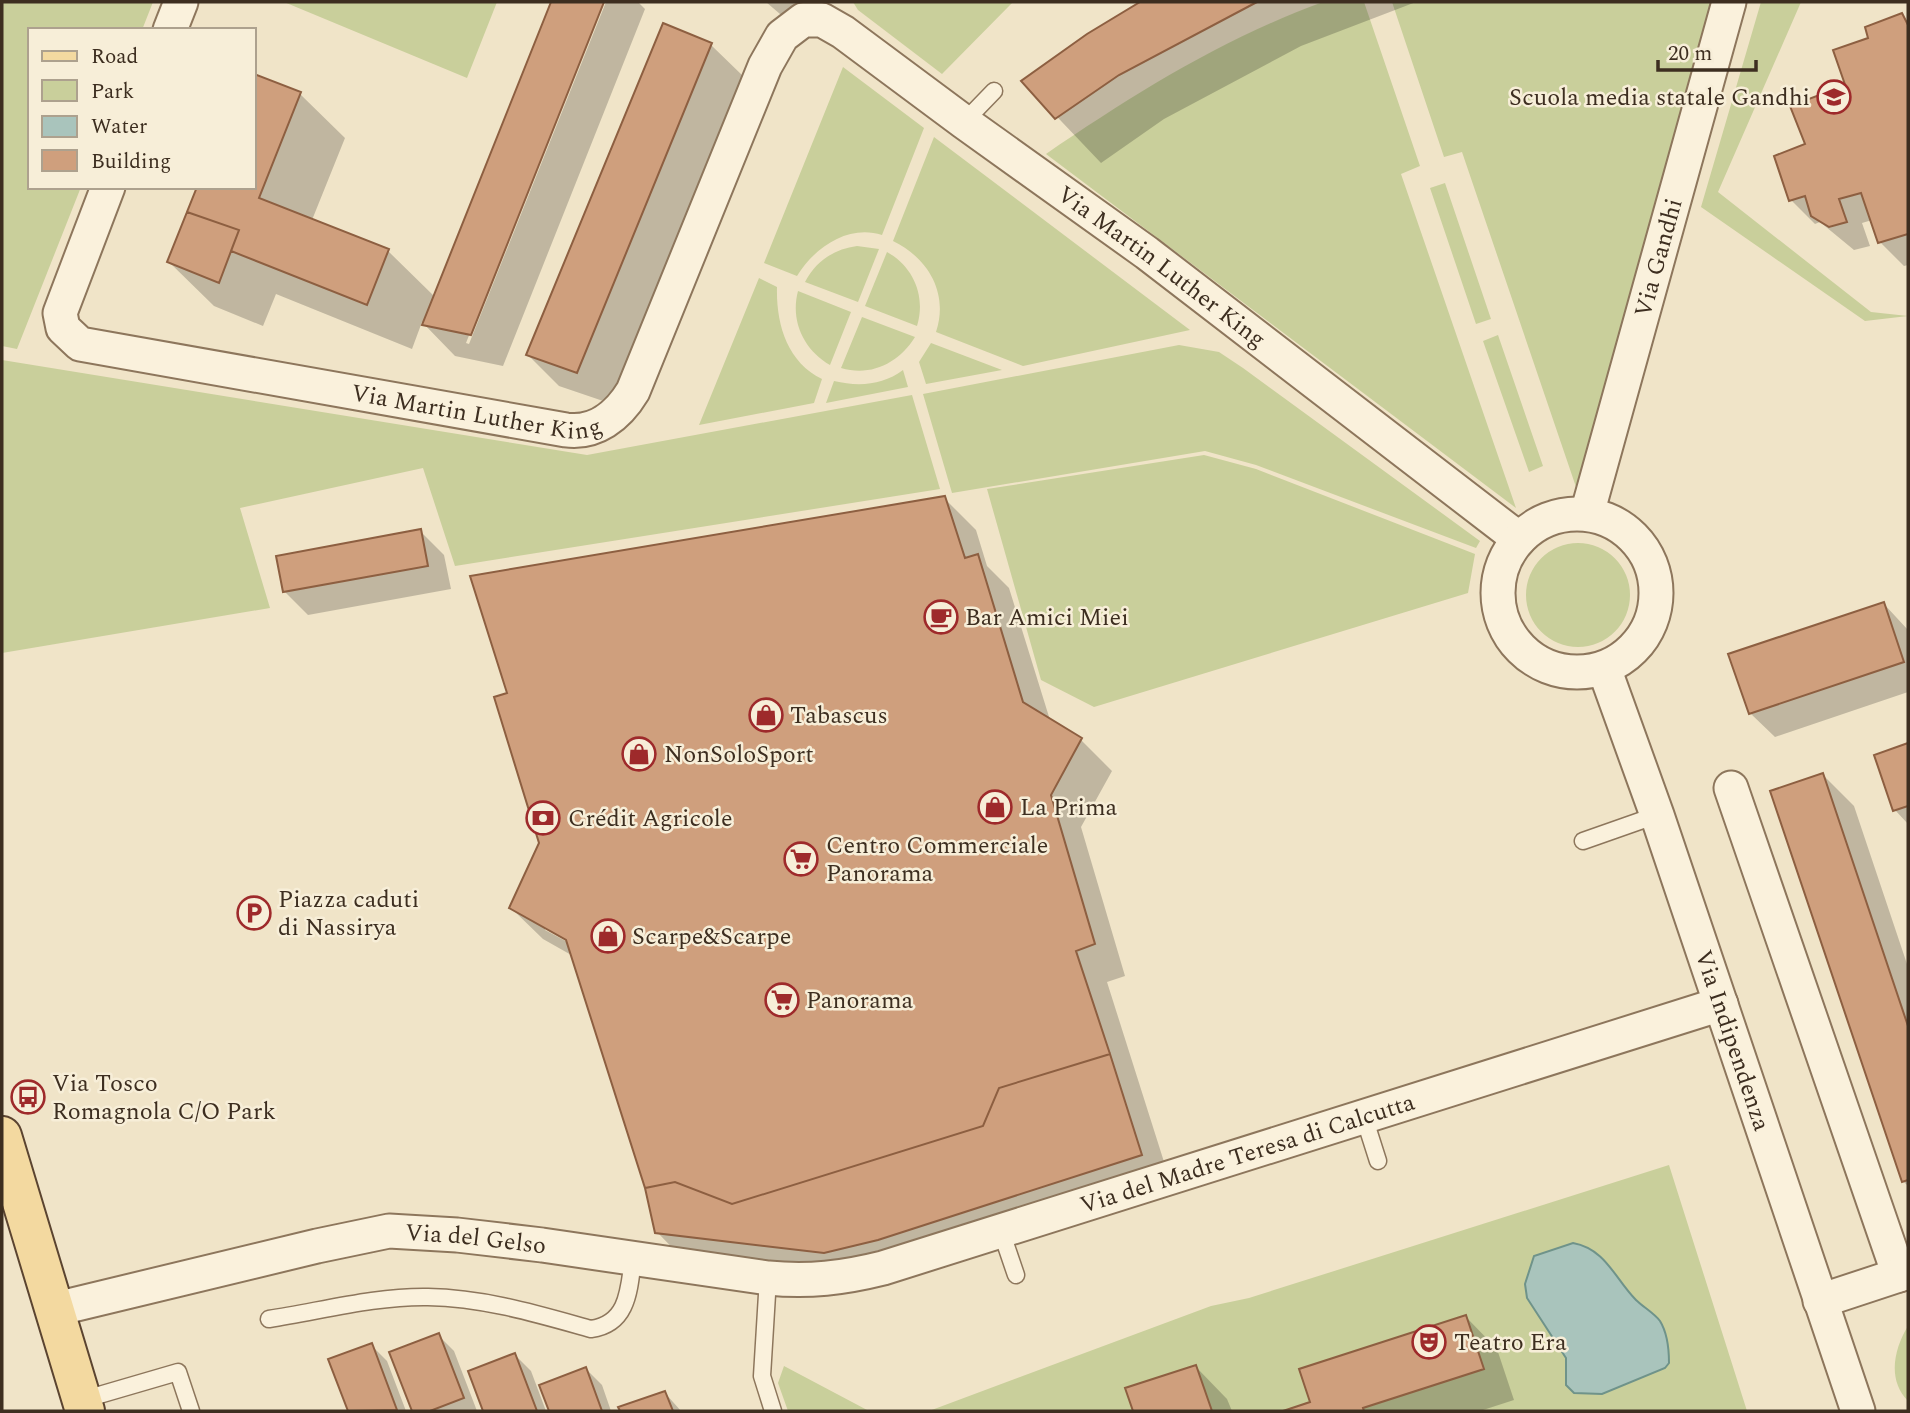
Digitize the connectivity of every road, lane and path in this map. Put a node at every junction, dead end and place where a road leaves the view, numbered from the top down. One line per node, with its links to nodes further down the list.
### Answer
1 (181, 2): 4 (street)
2 (1729, 2): 8 (street, Via Gandhi)
3 (804, 13): 6 (street, Via Martin Luther King); 7 (street, Via Martin Luther King)
4 (171, 28)
5 (994, 92): 6 (lane)
6 (964, 122): 9 (street, Via Martin Luther King)
7 (107, 189)
8 (1587, 514): 9 (street); 10 (street)
9 (1519, 539): 10 (street)
10 (1604, 668): 12 (street, Via Indipendenza)
11 (1731, 788): 20 (street)
12 (1657, 815): 13 (lane); 14 (street, Via Indipendenza)
13 (1583, 841)
14 (1721, 1004): 15 (street, Via del Madre Teresa di Calcutta); 23 (street, Via Indipendenza)
15 (1364, 1117): 17 (lane); 18 (street, Via del Madre Teresa di Calcutta)
16 (2, 1136): 24 (main road)
17 (1377, 1161)
18 (1001, 1231): 21 (lane); 22 (street, Via del Madre Teresa di Calcutta)
19 (633, 1259): 22 (street, Via del Gelso); 24 (street, Via del Gelso); 25 (lane)
20 (1903, 1274): 23 (street)
21 (1016, 1275)
22 (768, 1278): 28 (lane)
23 (1819, 1301): 29 (street, Via Indipendenza)
24 (56, 1309): 26 (main road)
25 (269, 1319)
26 (83, 1405): 27 (lane)
27 (191, 1411)
28 (773, 1411)
29 (1858, 1411)

